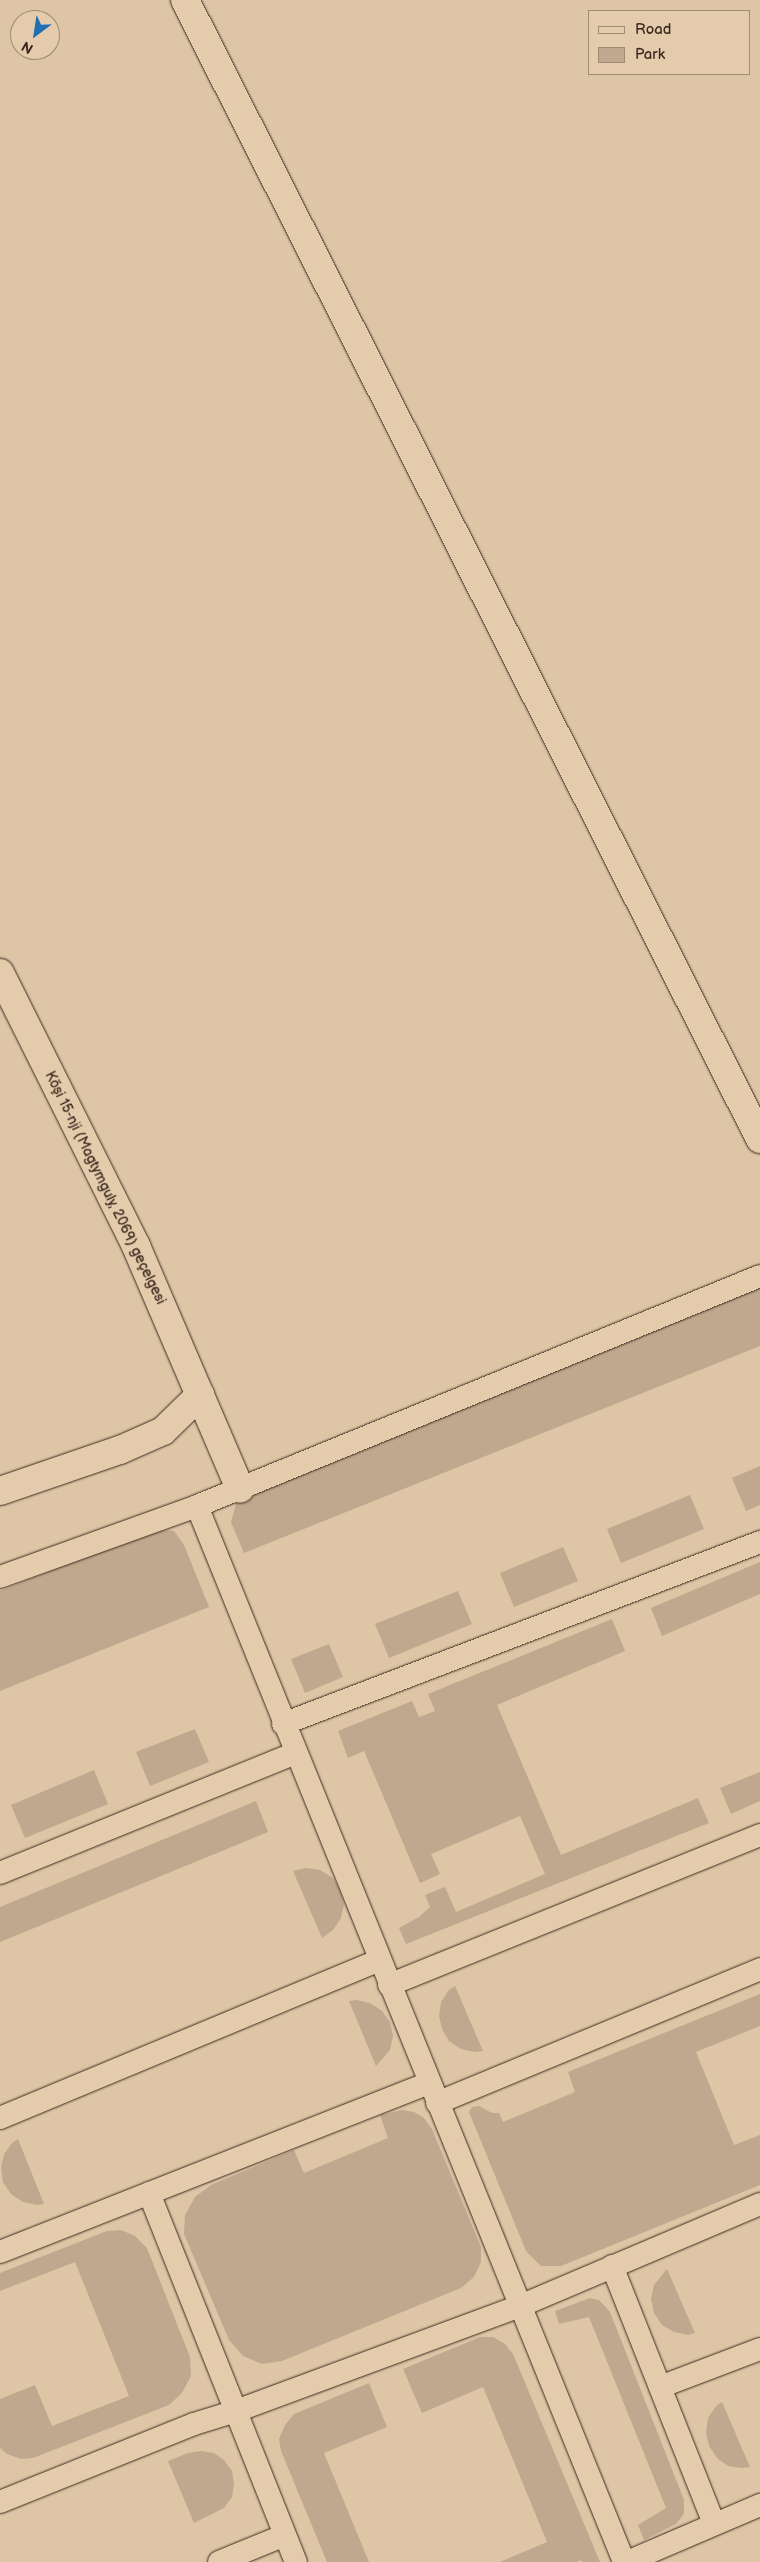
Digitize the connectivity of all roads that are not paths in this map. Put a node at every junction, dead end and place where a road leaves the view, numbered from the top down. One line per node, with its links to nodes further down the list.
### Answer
1 (185, 0): 3 (street)
2 (0, 973): 5 (street, Köşi 15-nji (Magtymguly, 2069) geçelgesi)
3 (760, 1139)
4 (760, 1276): 6 (lane)
5 (200, 1395): 6 (street, Köşi 15-nji (Magtymguly, 2069) geçelgesi); 7 (street)
6 (240, 1489): 8 (lane)
7 (0, 1491)
8 (197, 1506): 10 (lane); 11 (lane)
9 (760, 1542): 11 (lane)
10 (0, 1577)
11 (283, 1724): 12 (lane)
12 (295, 1753): 14 (lane); 15 (lane)
13 (760, 1835): 17 (lane)
14 (0, 1873)
15 (379, 1960): 17 (lane); 19 (lane)
16 (760, 1969): 18 (lane)
17 (389, 1985): 18 (lane)
18 (433, 2093): 20 (lane); 24 (lane)
19 (0, 2118)
20 (149, 2193): 22 (lane); 27 (lane)
21 (760, 2204): 23 (lane)
22 (1, 2248)
23 (612, 2266): 24 (lane); 26 (lane)
24 (520, 2306): 27 (lane); 34 (lane)
25 (760, 2349): 26 (lane)
26 (660, 2387): 30 (lane)
27 (236, 2411): 28 (lane); 31 (lane)
28 (0, 2502)
29 (760, 2505): 30 (lane)
30 (714, 2524): 34 (lane)
31 (285, 2535): 32 (lane); 33 (lane)
32 (220, 2562)
33 (296, 2562)
34 (626, 2562)

